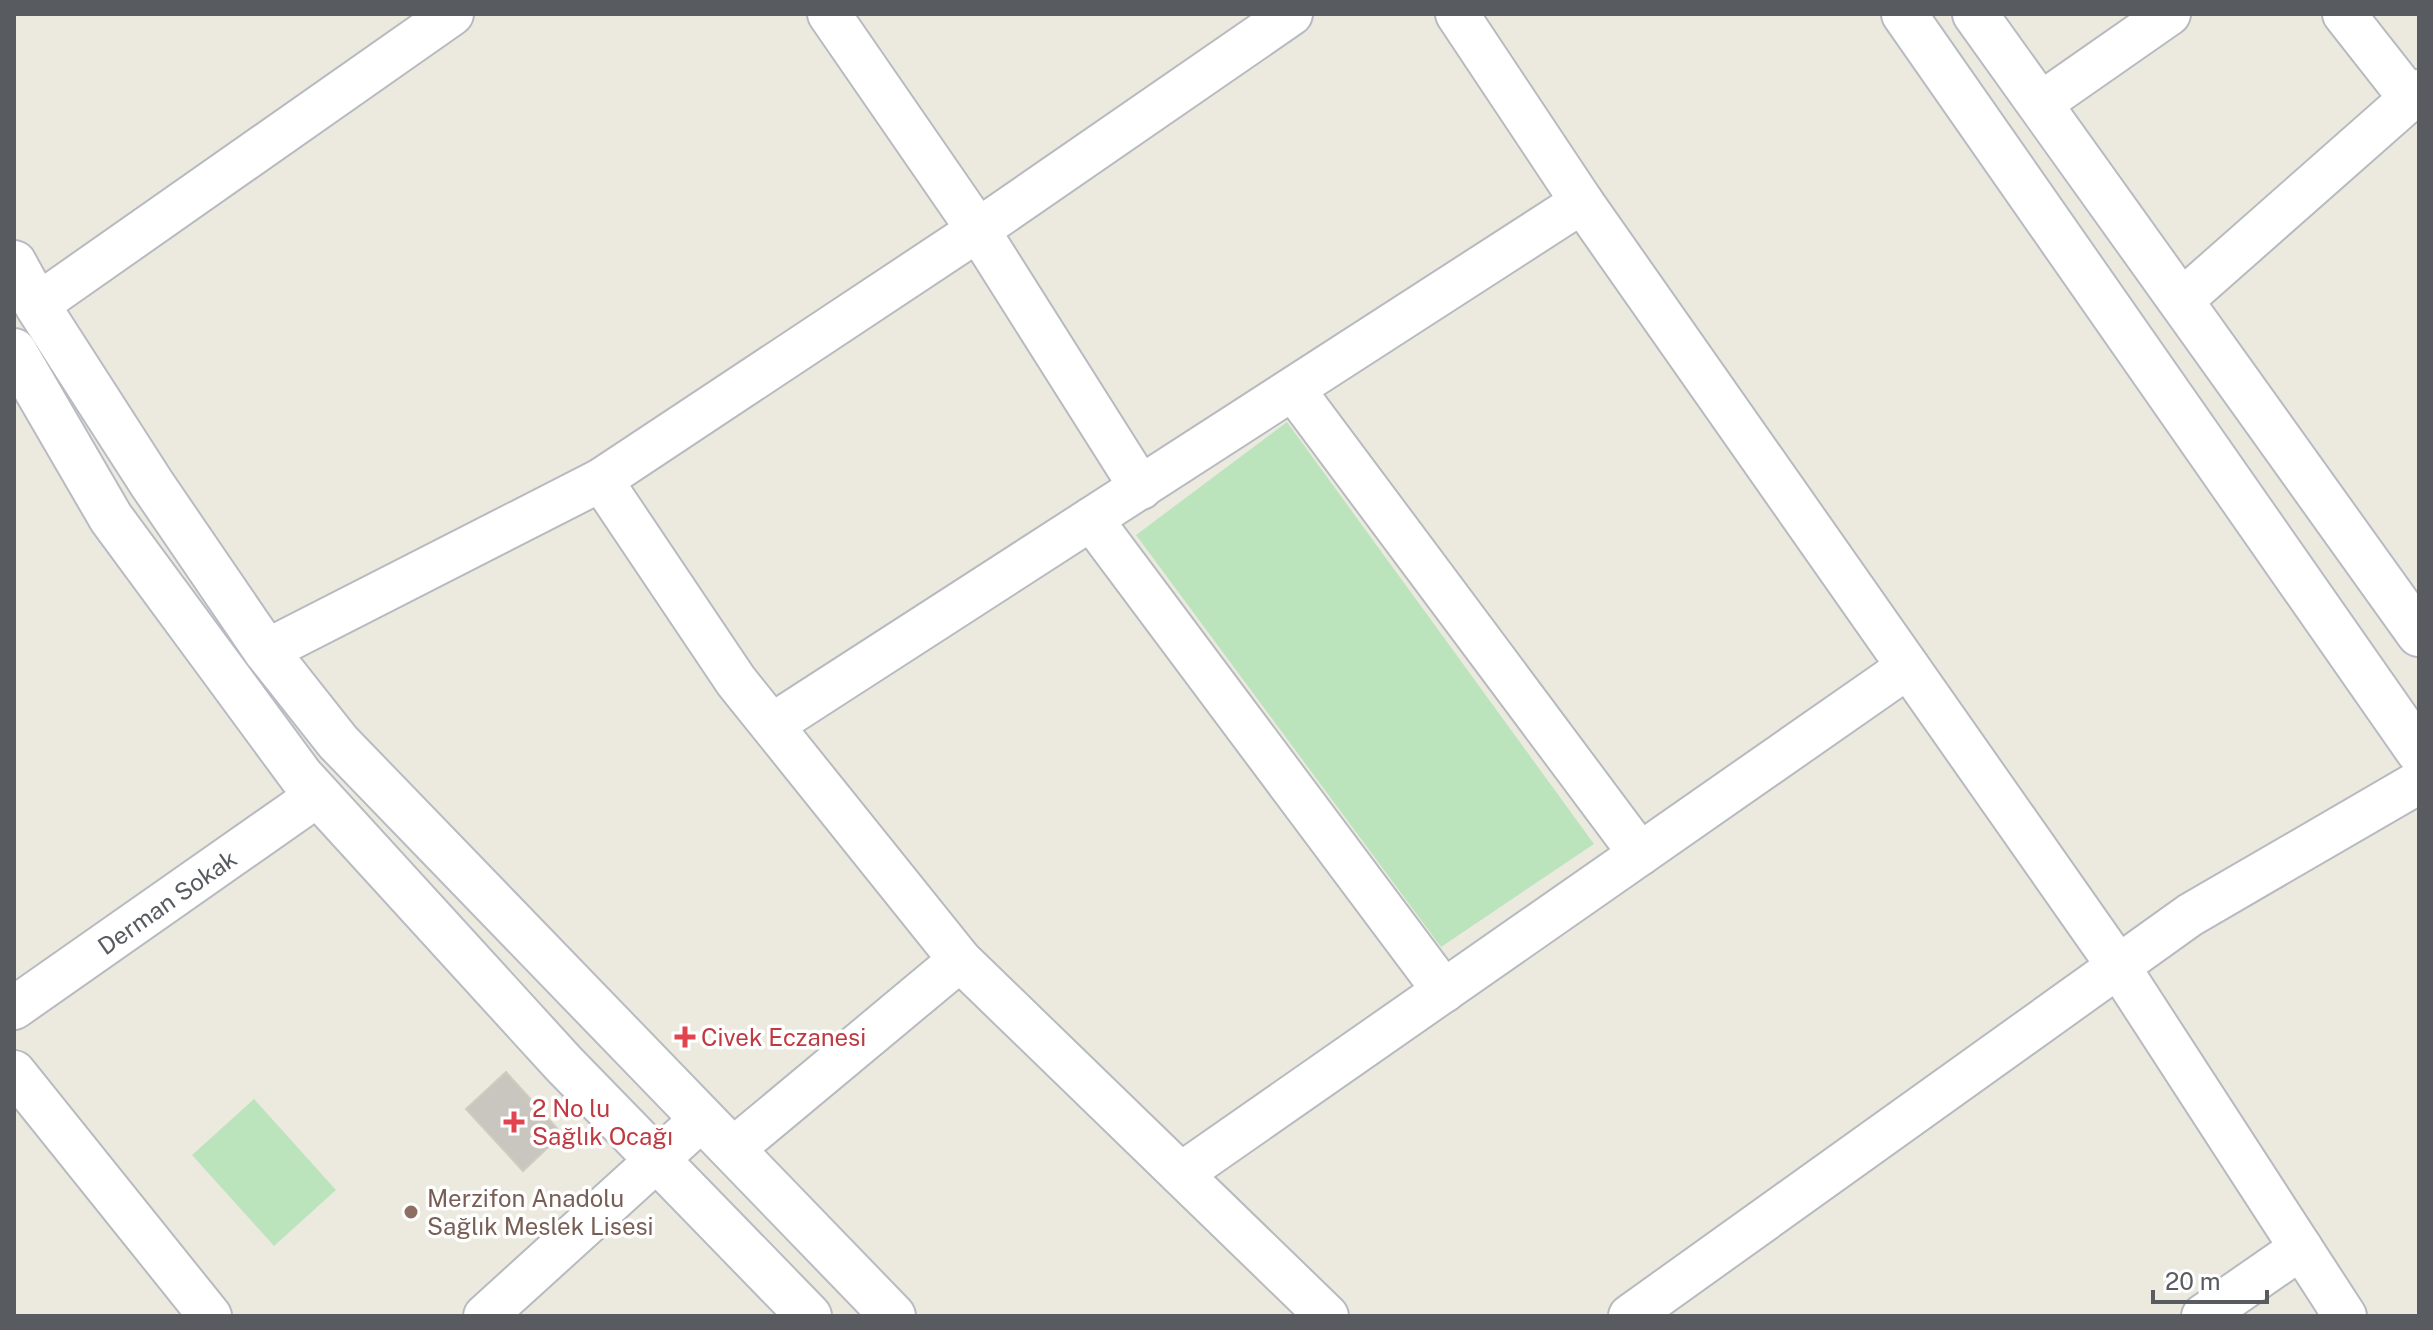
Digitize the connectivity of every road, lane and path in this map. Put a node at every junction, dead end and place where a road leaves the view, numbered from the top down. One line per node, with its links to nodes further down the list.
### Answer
1 (452, 14): 15 (street)
2 (829, 14): 12 (street)
3 (1291, 14): 12 (street)
4 (1457, 14): 11 (street)
5 (1904, 14): 25 (street)
6 (1975, 14): 10 (street)
7 (2169, 14): 10 (street)
8 (2344, 14): 9 (street)
9 (2414, 94): 14 (street)
10 (2040, 104): 14 (street)
11 (1582, 202): 17 (street); 23 (street)
12 (978, 230): 18 (street); 19 (street)
13 (14, 263): 15 (street)
14 (2181, 301): 21 (street)
15 (37, 305): 22 (street)
16 (14, 351): 27 (street)
17 (1293, 389): 19 (street); 28 (street)
18 (601, 480): 22 (street); 24 (street)
19 (1141, 488): 20 (street)
20 (1091, 519): 24 (street); 31 (street)
21 (2419, 634)
22 (266, 651): 34 (street)
23 (1908, 667): 28 (street); 30 (street)
24 (772, 725): 29 (street)
25 (2419, 752)
26 (2419, 782): 30 (street)
27 (318, 795): 32 (street, Derman Sokak); 36 (street)
28 (1640, 854): 31 (street)
29 (960, 960): 35 (street); 37 (street)
30 (2118, 966): 38 (street); 44 (street)
31 (1444, 991): 37 (street)
32 (14, 1008)
33 (14, 1072): 39 (street)
34 (702, 1119): 35 (street); 36 (street)
35 (732, 1150): 42 (street)
36 (658, 1161): 40 (street); 41 (street)
37 (1181, 1174): 43 (street)
38 (2301, 1248): 45 (street); 46 (street)
39 (210, 1316)
40 (485, 1316)
41 (809, 1316)
42 (893, 1316)
43 (1327, 1316)
44 (1630, 1316)
45 (2203, 1316)
46 (2345, 1316)

